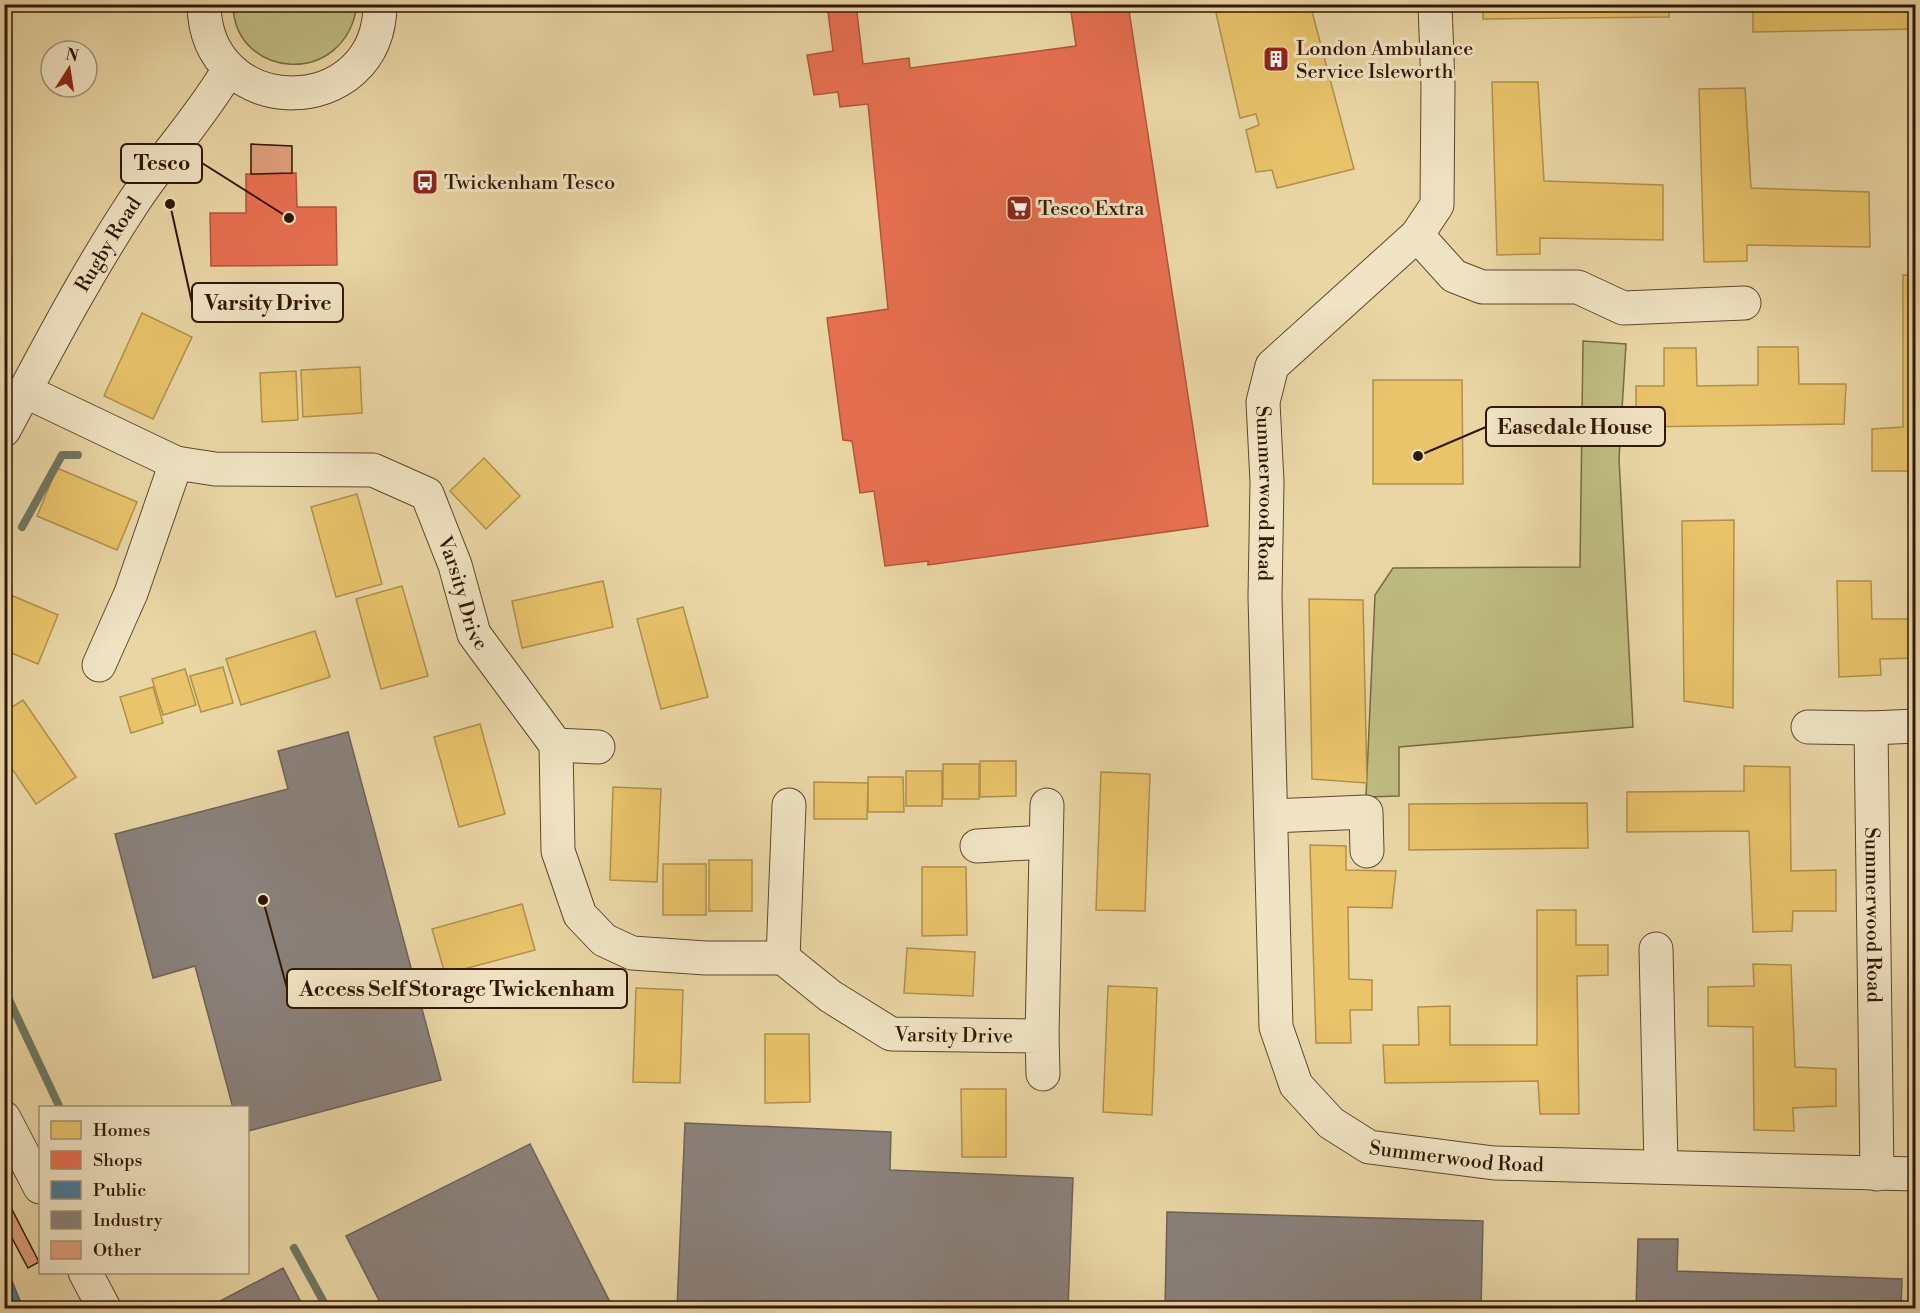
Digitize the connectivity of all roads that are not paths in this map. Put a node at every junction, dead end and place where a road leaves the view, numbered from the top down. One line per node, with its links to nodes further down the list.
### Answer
1 (204, 4): 4 (street)
2 (380, 4): 4 (street)
3 (1435, 4): 5 (street, Summerwood Road)
4 (228, 69): 7 (street, Rugby Road)
5 (1417, 235): 6 (street); 18 (street, Summerwood Road)
6 (1744, 303)
7 (25, 391): 8 (street, Rugby Road); 9 (street, Varsity Drive)
8 (4, 430)
9 (176, 463): 10 (street); 14 (street, Varsity Drive)
10 (99, 665)
11 (1916, 726): 13 (street)
12 (1808, 727): 13 (street)
13 (1871, 728): 28 (street, Summerwood Road)
14 (556, 745): 15 (street); 23 (street)
15 (598, 747)
16 (1047, 804): 19 (street, Varsity Drive)
17 (789, 805): 23 (street)
18 (1271, 816): 21 (street); 27 (street, Summerwood Road)
19 (1045, 842): 20 (street); 24 (street, Varsity Drive)
20 (977, 846)
21 (1367, 851)
22 (1656, 949): 27 (street)
23 (783, 958): 24 (street, Varsity Drive)
24 (1042, 1036): 25 (street, Varsity Drive)
25 (1043, 1074)
26 (4, 1118): 30 (street)
27 (1661, 1166): 28 (street, Summerwood Road)
28 (1876, 1174): 29 (street, Summerwood Road)
29 (1916, 1174)
30 (39, 1185)
31 (86, 1274): 32 (street)
32 (104, 1308)

